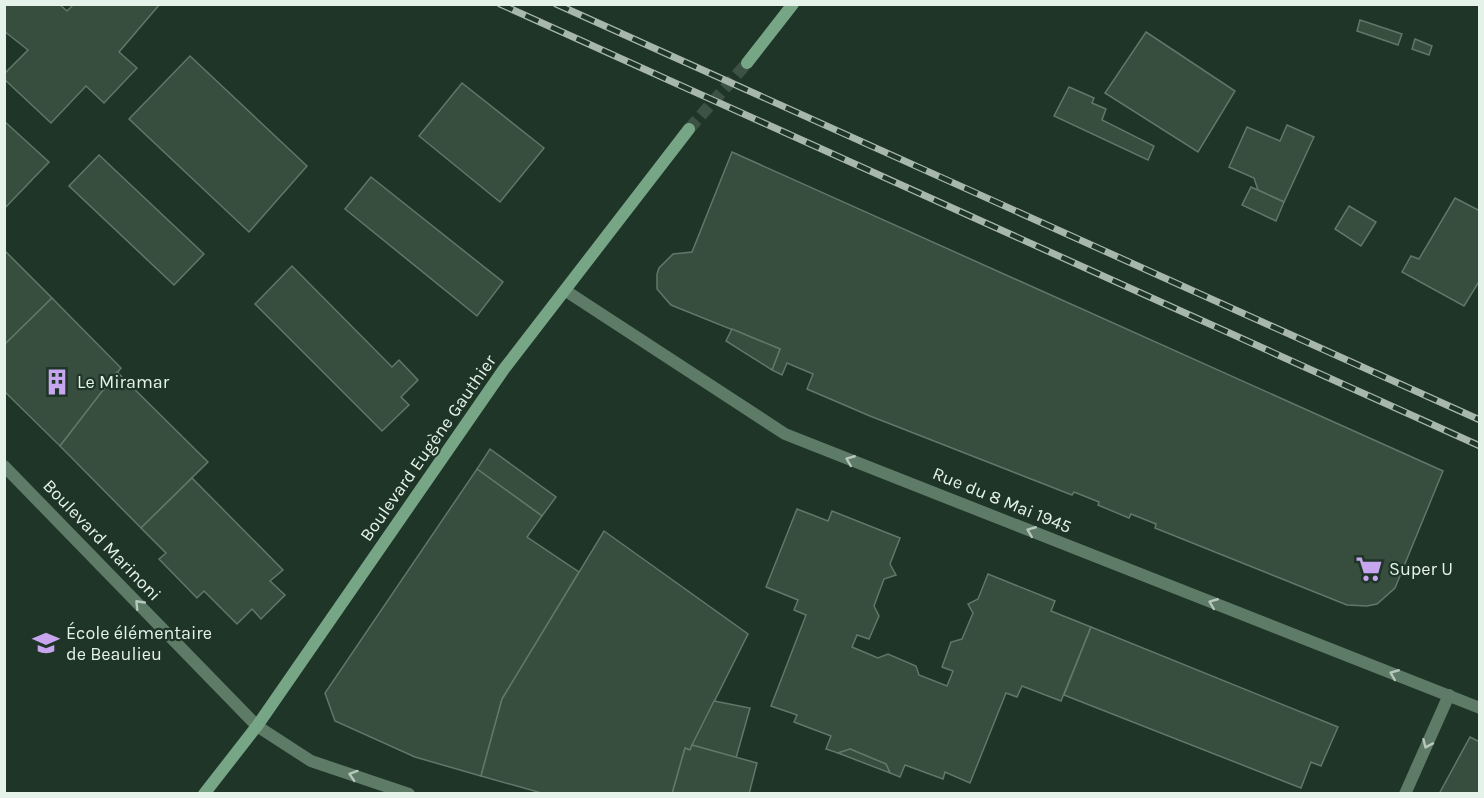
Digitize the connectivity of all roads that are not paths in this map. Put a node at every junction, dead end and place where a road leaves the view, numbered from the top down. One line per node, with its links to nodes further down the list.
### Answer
1 (793, 4): 2 (street)
2 (747, 63)
3 (689, 129): 4 (street, Boulevard Eugène Gauthier)
4 (566, 291): 6 (street, Rue du 8 Mai 1945, one-way to 4); 8 (street, Boulevard Eugène Gauthier)
5 (4, 466): 8 (street, Boulevard Marinoni, one-way to 5)
6 (1449, 695): 7 (street, Rue du 8 Mai 1945); 11 (street, one-way to 11)
7 (1479, 708)
8 (257, 726): 9 (street, Boulevard Eugène Gauthier); 10 (street, Boulevard Marinoni, one-way to 8)
9 (204, 794)
10 (409, 794)
11 (1405, 794)

